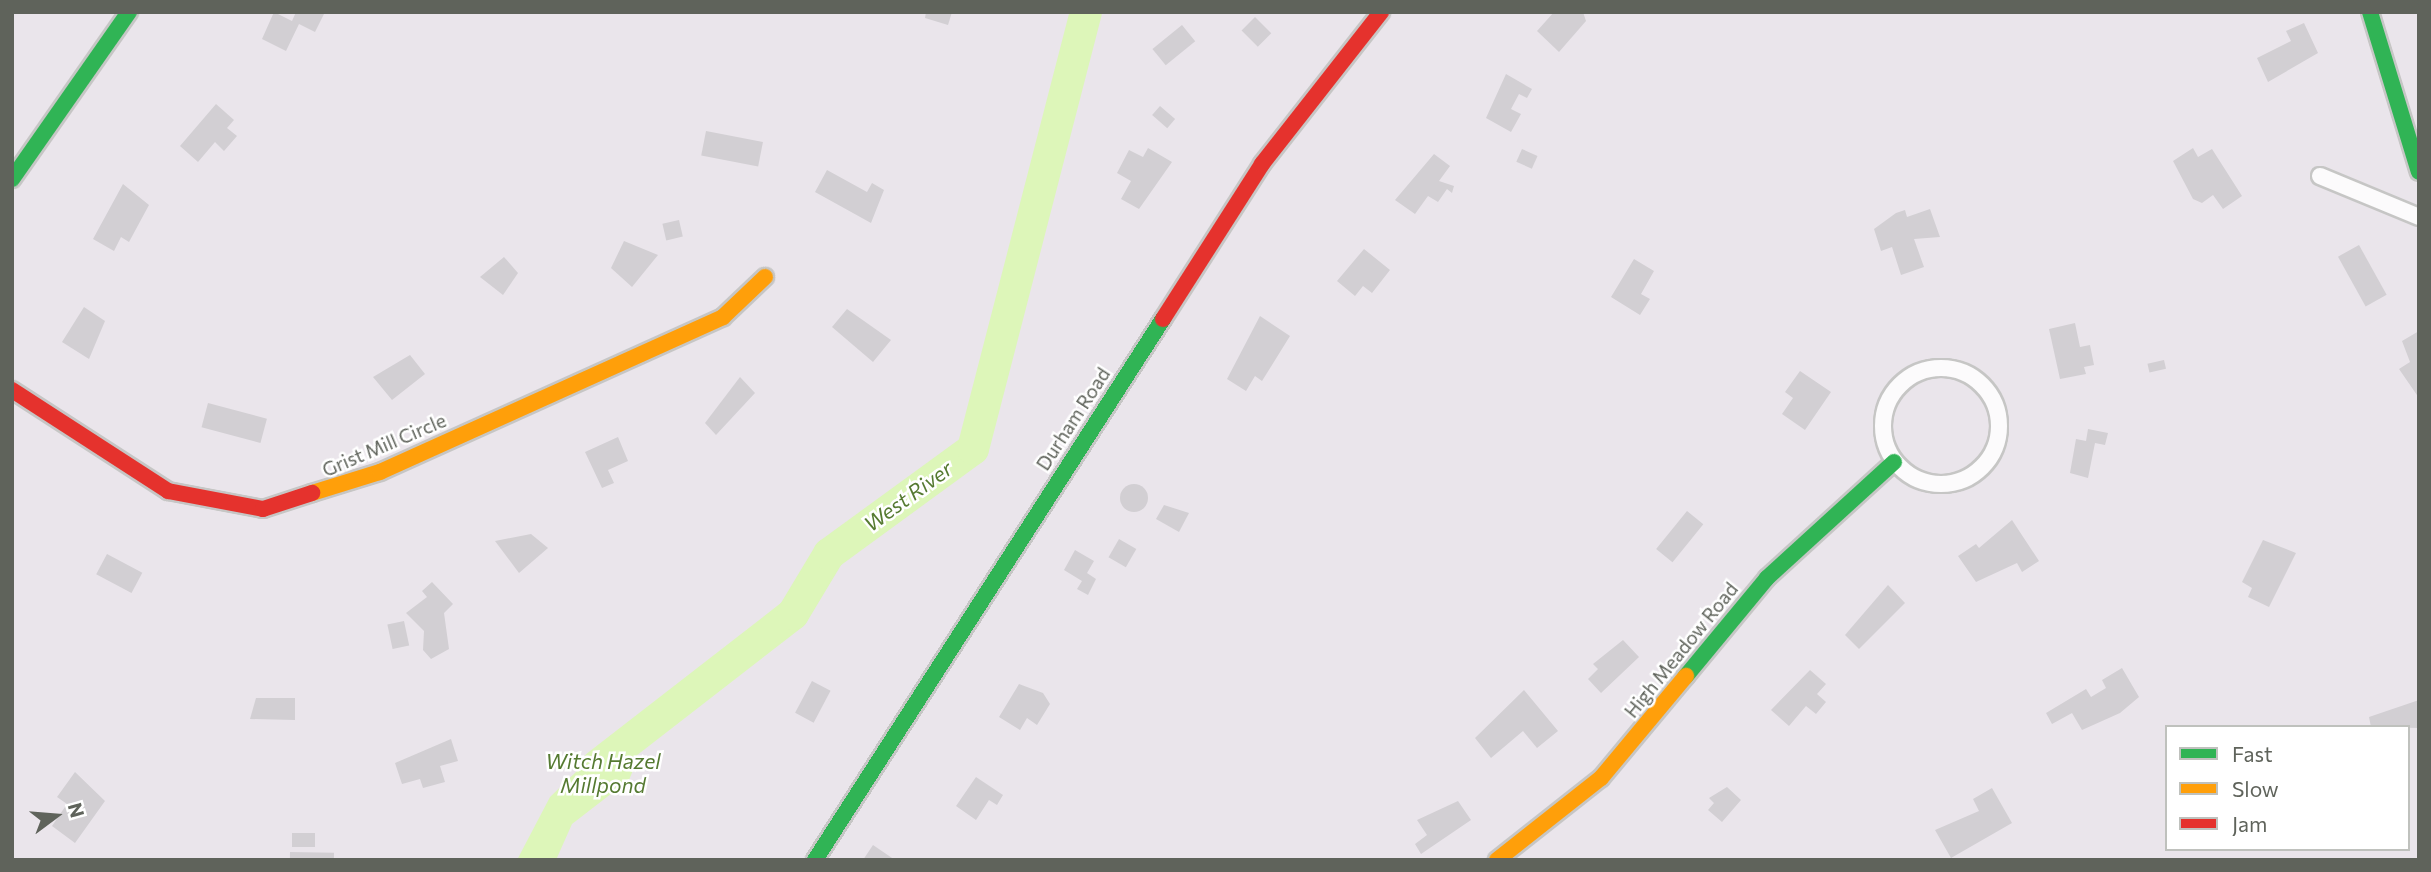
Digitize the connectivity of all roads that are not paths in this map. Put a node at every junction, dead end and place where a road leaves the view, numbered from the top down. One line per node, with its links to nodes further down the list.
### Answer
1 (129, 12): 6 (street)
2 (1381, 12): 11 (street, Durham Road)
3 (2370, 12): 4 (street)
4 (2419, 172)
5 (2320, 176): 7 (street)
6 (12, 179)
7 (2419, 216)
8 (765, 276): 9 (street, Grist Mill Circle)
9 (12, 390)
10 (1894, 462): 10 (street); 12 (street, High Meadow Road)
11 (815, 860)
12 (1497, 860)

